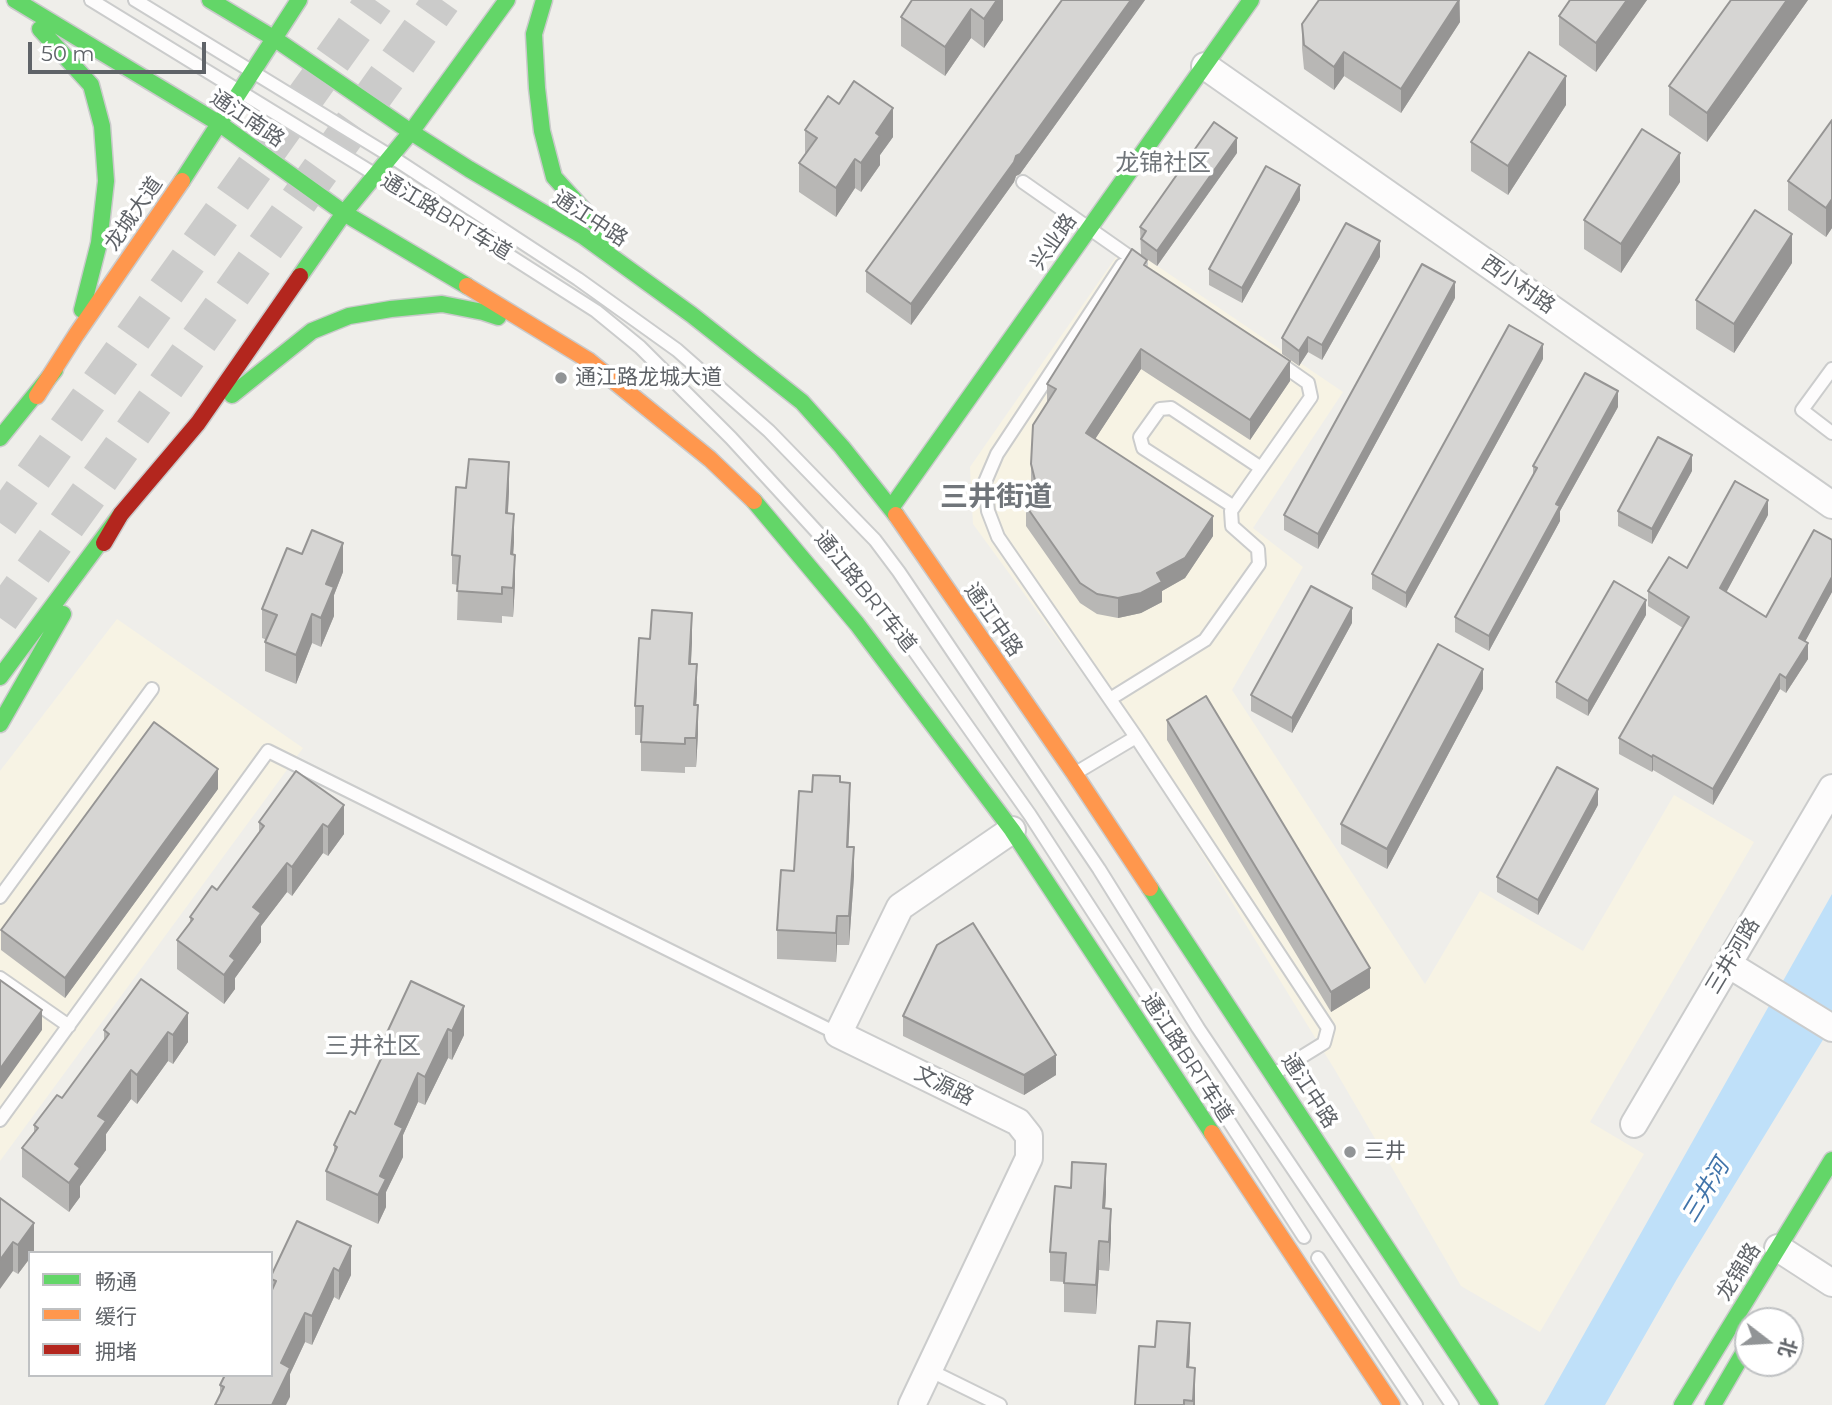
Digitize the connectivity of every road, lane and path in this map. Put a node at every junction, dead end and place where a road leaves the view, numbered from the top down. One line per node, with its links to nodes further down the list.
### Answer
1 (3, 0): 24 (main road)
2 (16, 0): 14 (main road, 通江南路)
3 (91, 0): 13 (lane, 通江路BRT车道)
4 (135, 0): 12 (lane, 通江路BRT车道)
5 (211, 0): 10 (main road)
6 (299, 0): 10 (main road, 龙城大道)
7 (507, 0): 15 (main road)
8 (544, 0): 23 (main road)
9 (1251, 0): 11 (main road, 兴业路)
10 (275, 39): 12 (main road, 龙城大道); 15 (main road, 通江中路)
11 (1205, 66): 20 (main road, 兴业路); 35 (street, 西小村路)
12 (252, 72): 13 (main road, 龙城大道); 16 (lane, 通江路BRT车道)
13 (240, 91): 14 (main road, 龙城大道); 17 (lane, 通江路BRT车道)
14 (220, 124): 19 (main road, 通江南路); 24 (main road, 龙城大道)
15 (411, 132): 16 (main road); 23 (main road, 通江中路)
16 (391, 157): 17 (main road); 66 (lane, 通江路BRT车道)
17 (376, 175): 19 (main road); 65 (lane, 通江路BRT车道)
18 (1023, 182): 20 (lane)
19 (344, 213): 25 (main road); 29 (main road)
20 (1089, 229): 21 (lane); 36 (main road, 兴业路)
21 (1128, 256): 22 (lane); 42 (lane)
22 (1151, 272)
23 (692, 315): 36 (main road, 通江中路)
24 (76, 335): 28 (main road, 龙城大道)
25 (549, 335): 29 (main road); 47 (main road)
26 (1263, 352): 34 (lane)
27 (1832, 369): 31 (lane)
28 (55, 370): 30 (main road); 32 (main road); 33 (main road, 龙城大道)
29 (198, 423): 38 (main road)
30 (0, 425)
31 (1832, 433)
32 (0, 438)
33 (0, 450)
34 (1261, 468): 37 (lane); 37 (lane)
35 (1832, 505)
36 (891, 508): 45 (main road, 通江中路)
37 (1234, 508): 42 (lane)
38 (121, 514): 39 (main road); 40 (main road); 43 (main road)
39 (9, 638)
40 (0, 677)
41 (152, 689): 48 (lane)
42 (1110, 699): 44 (lane)
43 (0, 724)
44 (1136, 737): 45 (lane); 54 (lane)
45 (1074, 774): 54 (main road, 通江中路)
46 (1832, 788): 49 (street, 三井河路)
47 (1012, 830): 53 (street); 64 (main road)
48 (0, 897)
49 (1728, 964): 52 (street); 56 (street, 三井河路)
50 (0, 978): 51 (lane)
51 (69, 1026): 53 (lane); 55 (lane)
52 (1832, 1028)
53 (838, 1034): 61 (street, 文源路)
54 (1272, 1074): 67 (main road, 通江中路)
55 (0, 1120)
56 (1634, 1124)
57 (1832, 1160): 58 (main road, 龙锦路)
58 (1793, 1258): 59 (street); 68 (main road, 龙锦路)
59 (1832, 1283)
60 (1734, 1369): 69 (main road)
61 (929, 1370): 62 (street, 文源路); 63 (lane)
62 (912, 1405)
63 (1000, 1405)
64 (1392, 1405)
65 (1416, 1405)
66 (1452, 1405)
67 (1490, 1405)
68 (1682, 1405)
69 (1713, 1405)

